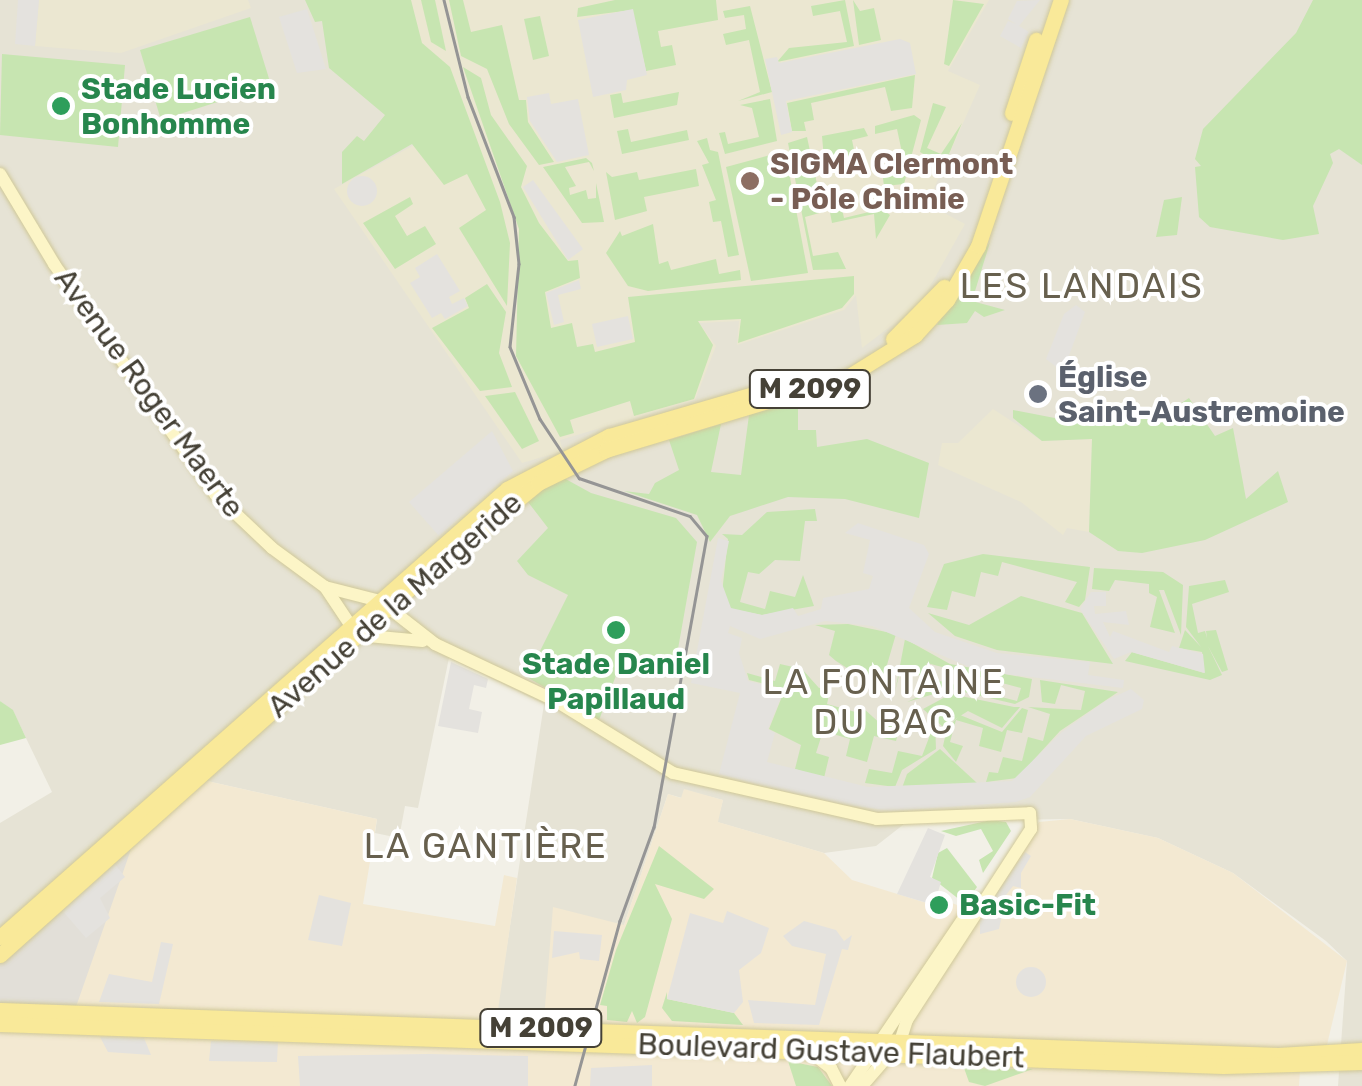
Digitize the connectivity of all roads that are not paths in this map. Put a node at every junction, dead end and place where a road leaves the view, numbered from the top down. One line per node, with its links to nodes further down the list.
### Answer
1 (1050, 0): 4 (main road, M 2099)
2 (1061, 0): 4 (main road, M 2099)
3 (0, 174): 5 (main road, Avenue Roger Maerte)
4 (993, 187): 7 (main road, Avenue de la Margeride / M 2099)
5 (325, 586): 6 (main road, Avenue Roger Maerte); 8 (main road, Avenue Roger Maerte)
6 (363, 596): 7 (main road, Avenue Roger Maerte); 8 (main road)
7 (387, 609): 8 (main road, Avenue de la Margeride / M 2099); 9 (main road); 10 (main road, Avenue Roger Maerte)
8 (350, 626): 9 (main road); 12 (main road, Avenue de la Margeride / M 2099); 13 (main road, Avenue de la Margeride / M 2099)
9 (375, 641): 10 (main road)
10 (435, 644): 11 (main road)
11 (1028, 822): 15 (main road); 16 (main road)
12 (0, 937)
13 (0, 955)
14 (3, 1012): 16 (main road, Boulevard Gustave Flaubert / M 2009); 18 (main road, Boulevard Gustave Flaubert / M 2009)
15 (900, 1042): 16 (main road, Boulevard Gustave Flaubert / M 2009); 17 (main road, Boulevard Gustave Flaubert / M 2009)
16 (884, 1047): 19 (main road, Boulevard Gustave Flaubert / M 2009); 20 (main road, Boulevard Gustave Flaubert / M 2009); 23 (main road)
17 (1362, 1050)
18 (809, 1051): 19 (main road, Boulevard Gustave Flaubert / M 2009); 21 (main road)
19 (868, 1054): 22 (main road)
20 (1362, 1062)
21 (840, 1086)
22 (850, 1086)
23 (862, 1086)

